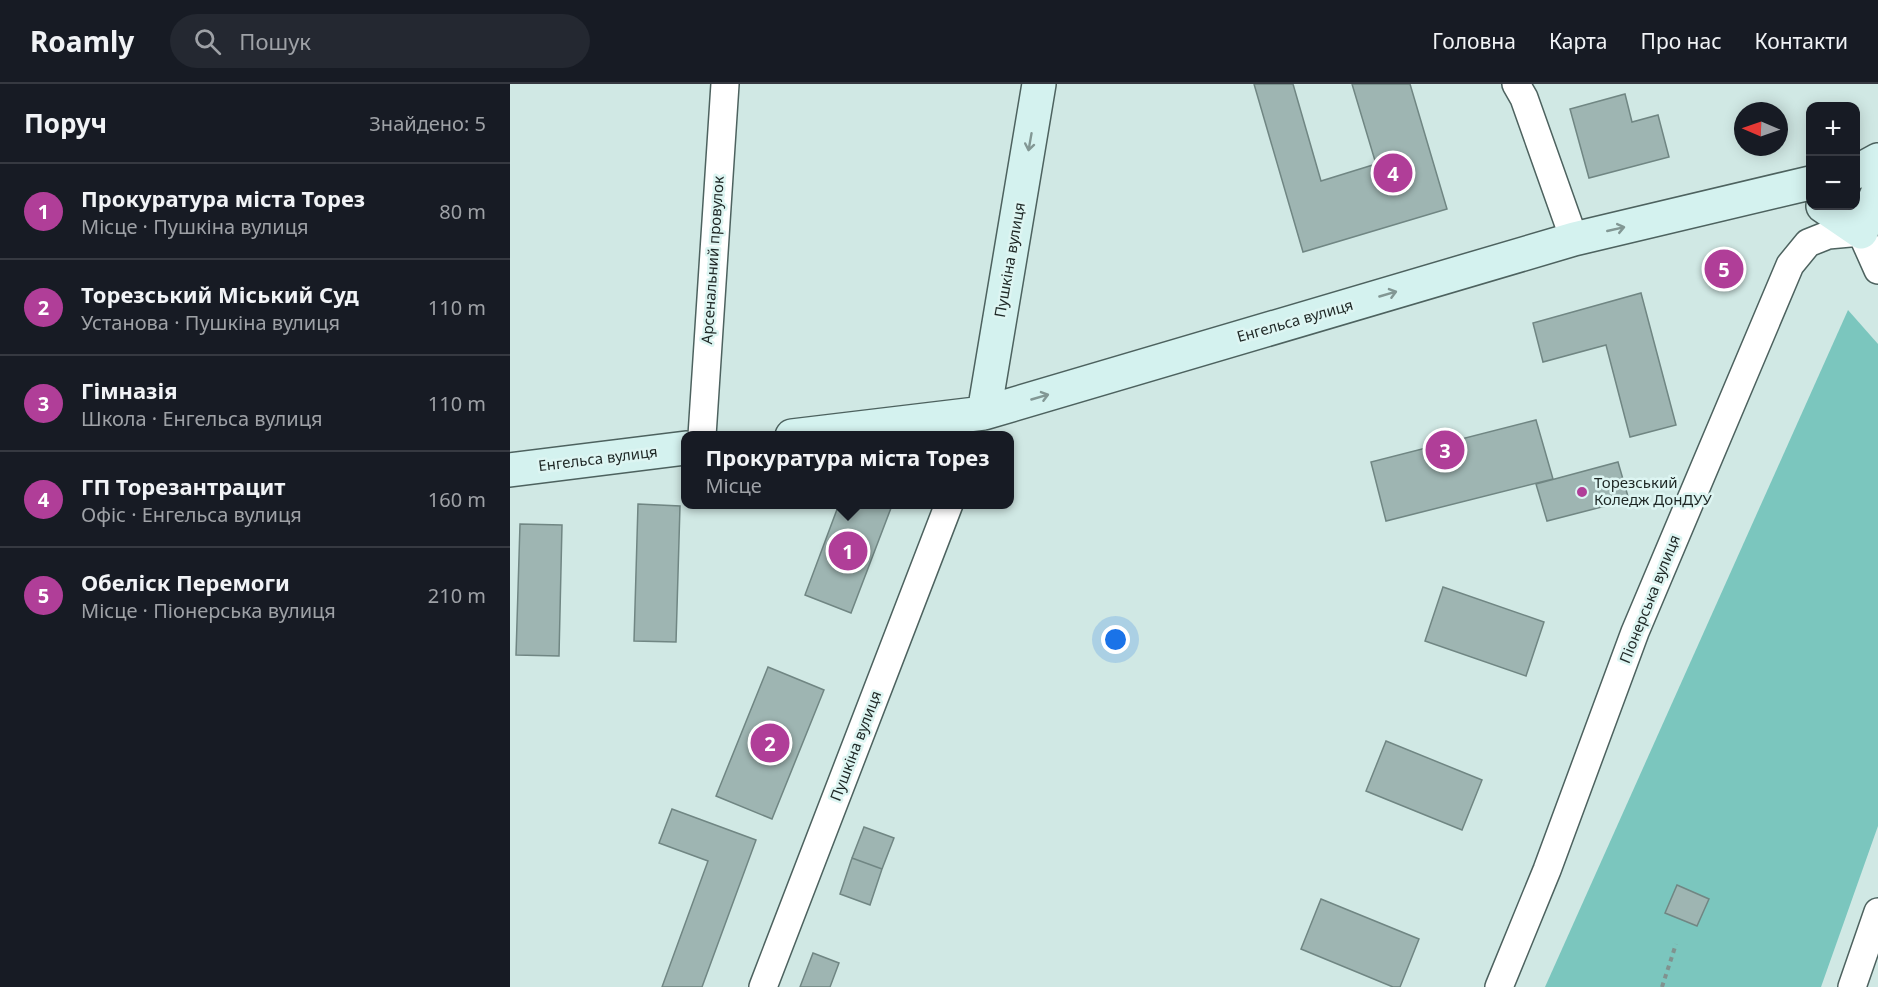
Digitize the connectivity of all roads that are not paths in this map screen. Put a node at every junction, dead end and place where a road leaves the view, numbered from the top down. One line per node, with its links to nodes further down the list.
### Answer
1 (725, 84): 13 (street, Арсенальний провулок)
2 (1039, 84): 12 (street, Пушкіна вулиця, one-way to 12)
3 (1516, 84): 10 (street)
4 (1878, 160): 5 (street)
5 (1860, 170)
6 (1806, 189): 10 (street, Енгельса вулиця, one-way to 6)
7 (1878, 192): 9 (street)
8 (1829, 210): 9 (street)
9 (1861, 232): 11 (street); 20 (street, Піонерська вулиця)
10 (1574, 239): 12 (street, Енгельса вулиця, one-way to 10)
11 (1878, 270)
12 (980, 424): 14 (street, Енгельса вулиця)
13 (702, 431)
14 (860, 431)
15 (681, 449): 16 (street, Енгельса вулиця)
16 (510, 470)
17 (947, 509): 19 (street, Пушкіна вулиця)
18 (1878, 912): 21 (street)
19 (763, 987)
20 (1499, 987)
21 (1851, 987)

